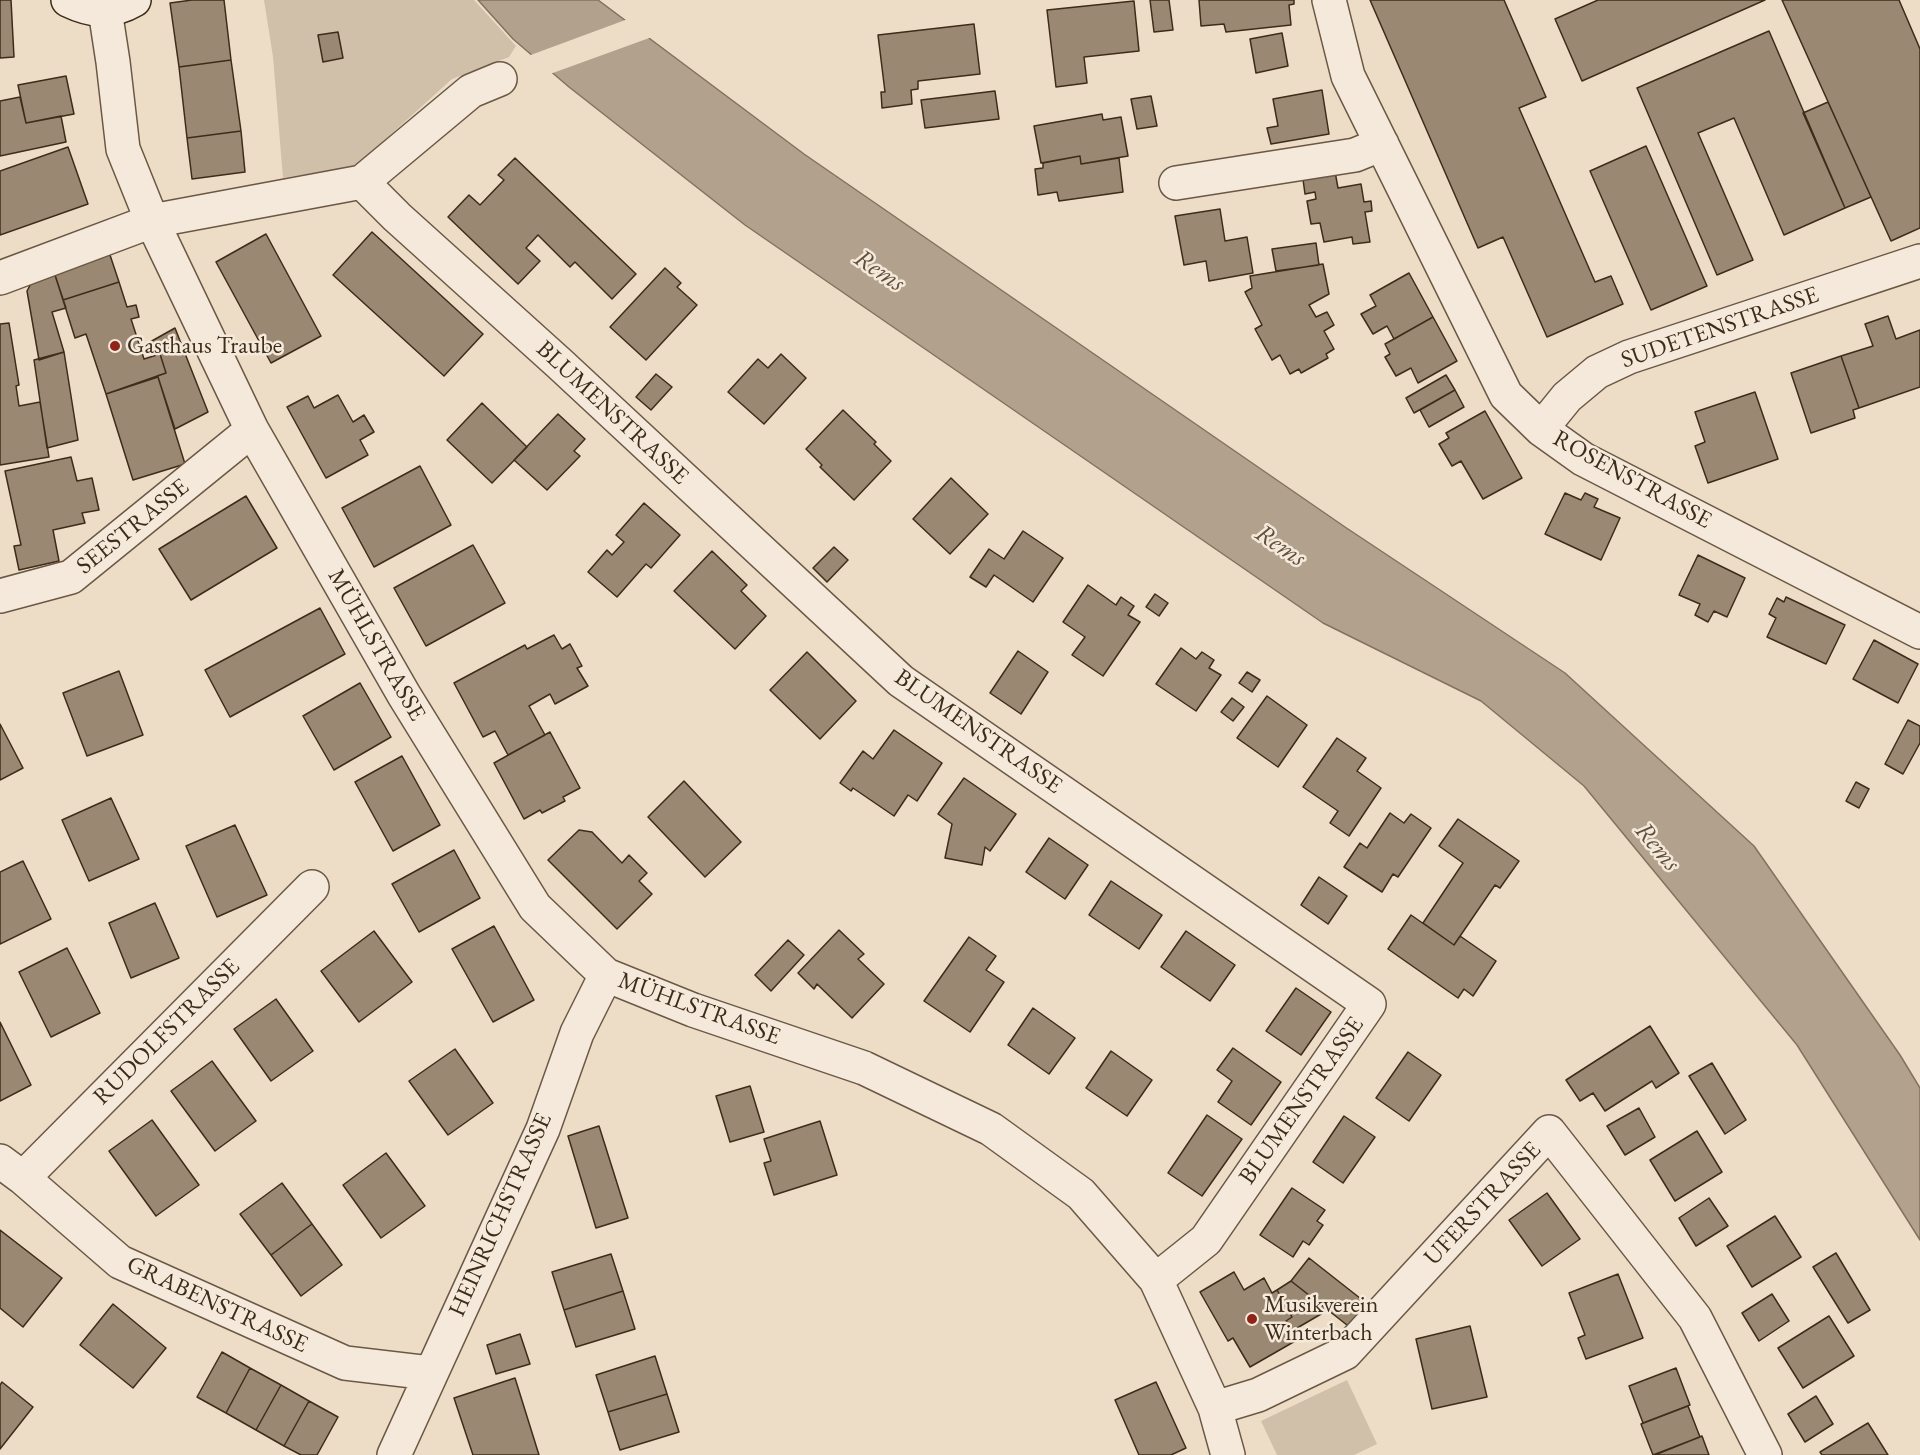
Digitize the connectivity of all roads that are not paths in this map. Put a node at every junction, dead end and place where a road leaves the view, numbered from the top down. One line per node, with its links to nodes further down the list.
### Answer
1 (68, 0): 3 (street)
2 (1329, 0): 5 (street, ROSENSTRASSE)
3 (119, 5): 8 (street, MÜHLSTRASSE)
4 (500, 79): 6 (street)
5 (1382, 144): 7 (street); 11 (street, ROSENSTRASSE)
6 (362, 182): 8 (street); 18 (street, BLUMENSTRASSE)
7 (1176, 183)
8 (152, 221): 10 (street); 12 (street, MÜHLSTRASSE)
9 (1920, 261): 11 (street, SUDETENSTRASSE)
10 (0, 278)
11 (1541, 429): 14 (street, ROSENSTRASSE)
12 (252, 430): 13 (street, SEESTRASSE); 16 (street, MÜHLSTRASSE)
13 (0, 596)
14 (1920, 632)
15 (312, 887): 17 (street, RUDOLFSTRASSE)
16 (606, 975): 18 (street, MÜHLSTRASSE); 19 (street, HEINRICHSTRASSE)
17 (11, 1169): 19 (street, GRABENSTRASSE)
18 (1156, 1280): 20 (street, MÜHLSTRASSE)
19 (430, 1373): 21 (street, HEINRICHSTRASSE)
20 (1215, 1408): 22 (street, MÜHLSTRASSE); 23 (street, UFERSTRASSE)
21 (394, 1455)
22 (1228, 1455)
23 (1765, 1455)

